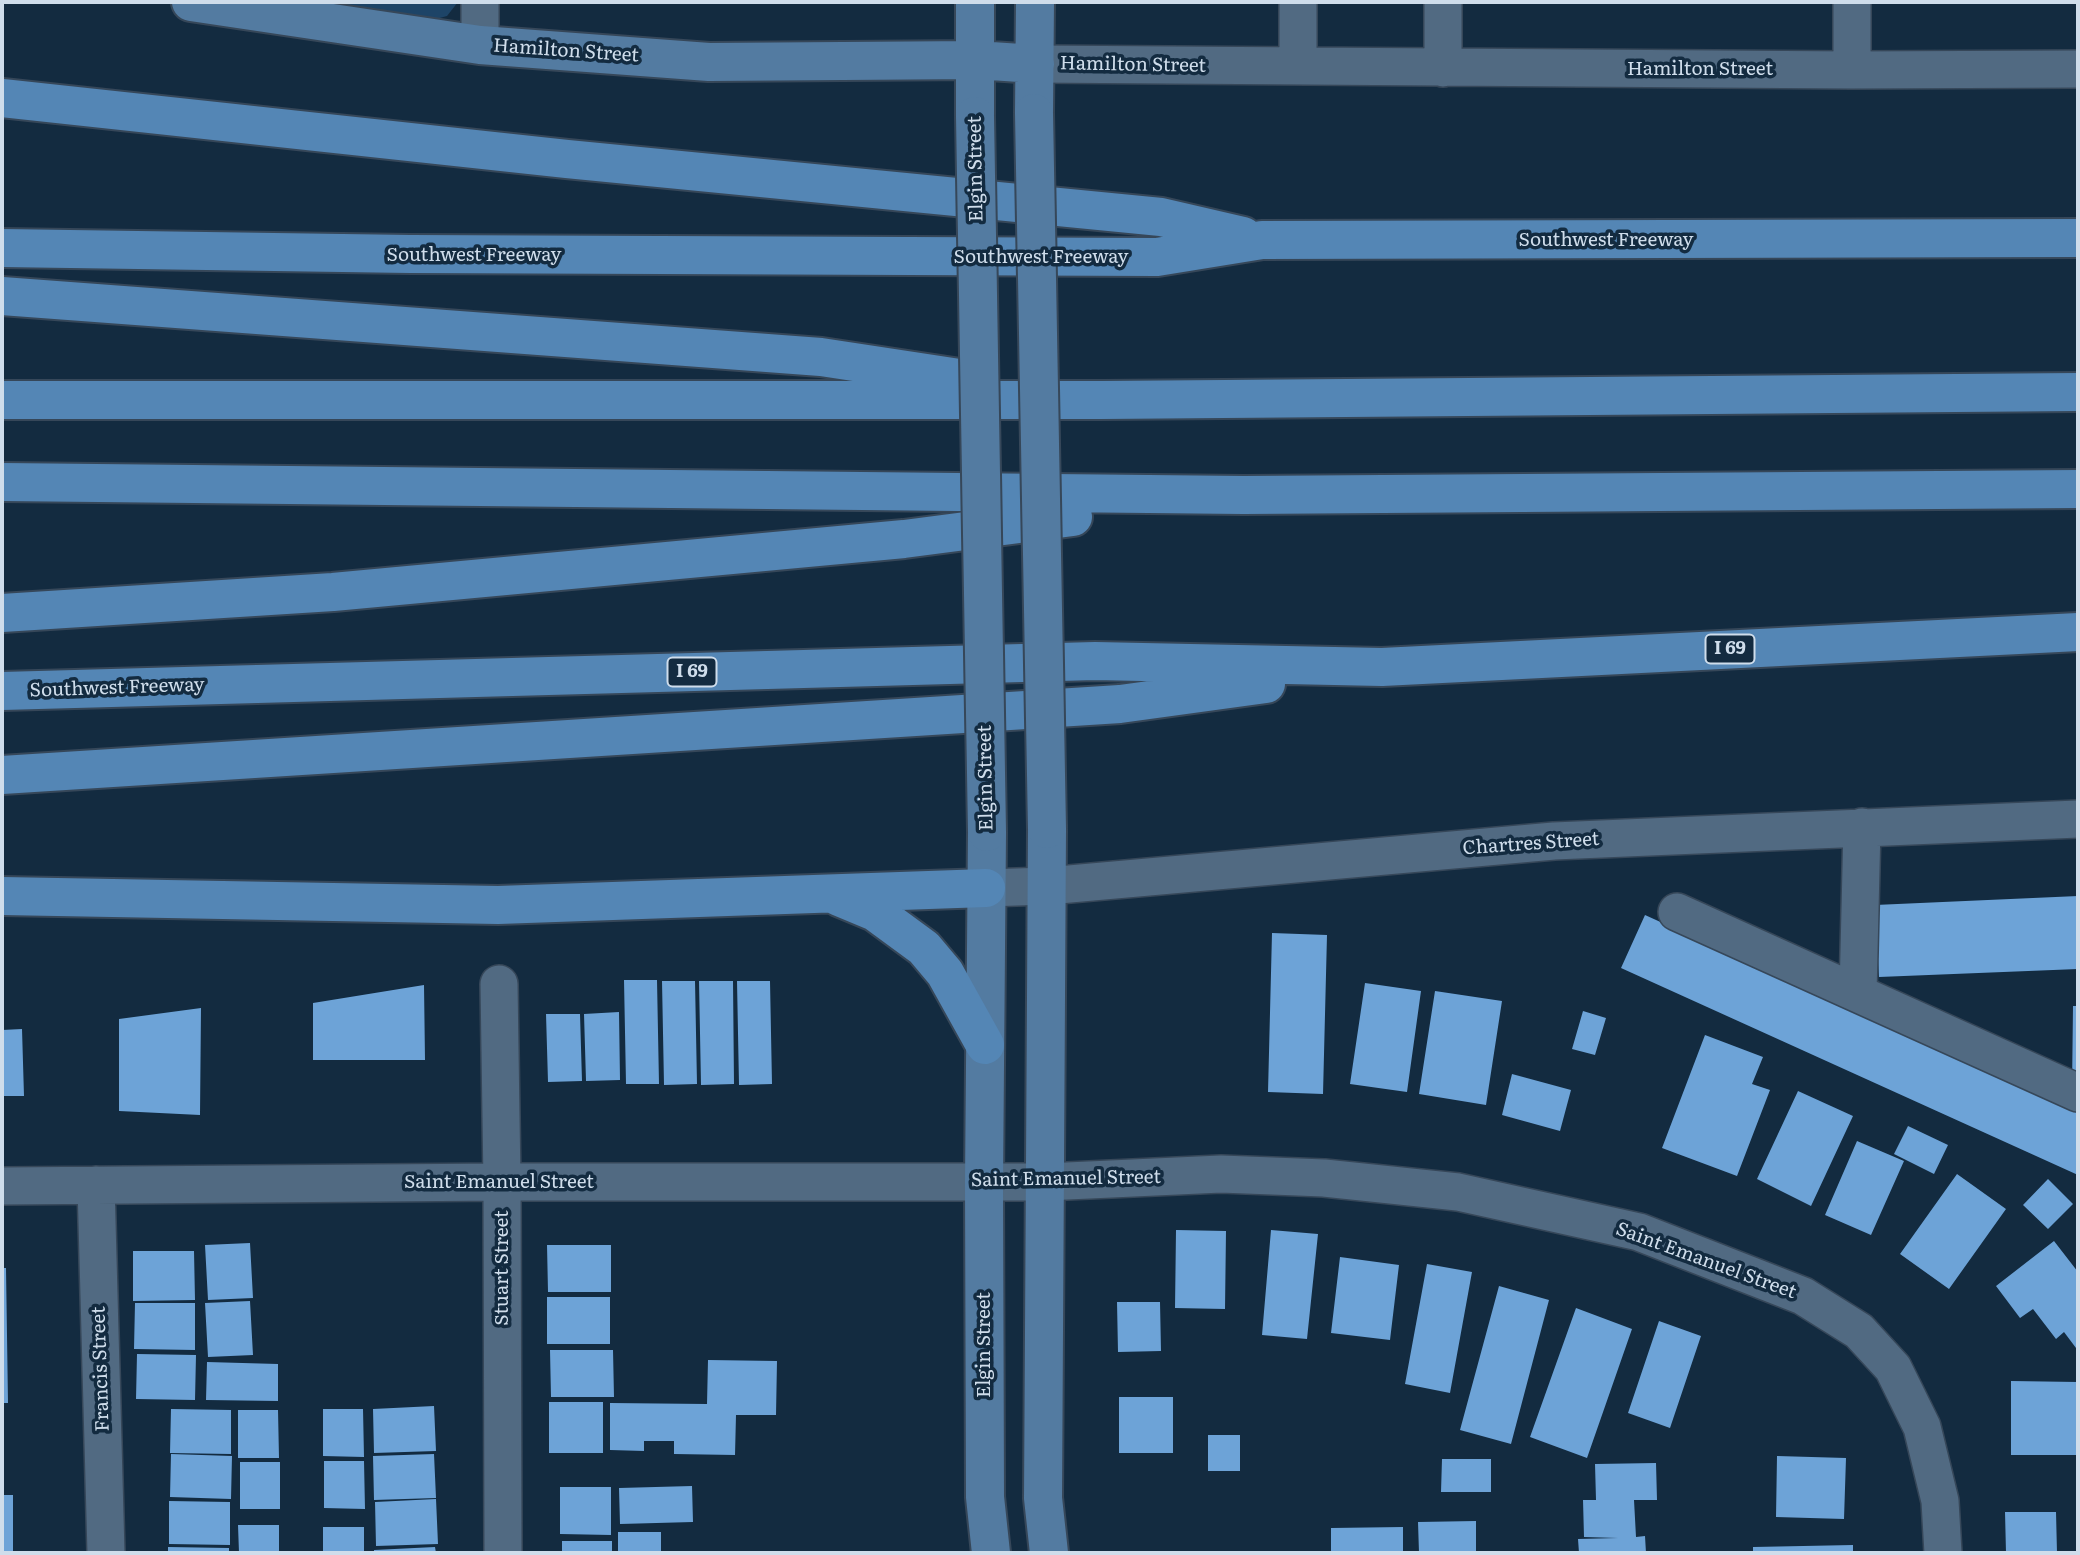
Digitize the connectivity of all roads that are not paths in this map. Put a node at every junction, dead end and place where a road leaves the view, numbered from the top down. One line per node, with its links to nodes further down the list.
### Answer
1 (191, 2): 8 (main road, Hamilton Street)
2 (480, 2): 8 (street)
3 (975, 2): 9 (main road, Elgin Street)
4 (1035, 2): 10 (main road)
5 (1298, 2): 11 (street)
6 (1443, 2): 12 (street)
7 (1852, 2): 14 (street)
8 (480, 45): 9 (main road, Hamilton Street)
9 (976, 60): 10 (main road, Hamilton Street); 34 (main road, Elgin Street, bridge)
10 (1035, 64): 11 (street, Hamilton Street); 33 (main road, bridge)
11 (1298, 66): 12 (street, Hamilton Street)
12 (1443, 68): 14 (street, Hamilton Street)
13 (2078, 69): 14 (street, Hamilton Street)
14 (1852, 70)
15 (2, 98): 17 (highway)
16 (2078, 238): 17 (highway, Southwest Freeway)
17 (1262, 240): 18 (highway, Southwest Freeway)
18 (2, 248)
19 (2, 296): 22 (highway)
20 (2078, 392): 22 (highway)
21 (2, 400): 22 (highway)
22 (1102, 400)
23 (2, 482): 25 (highway)
24 (2078, 489): 25 (highway)
25 (1244, 495): 26 (highway)
26 (2, 613)
27 (2078, 632): 28 (highway, Southwest Freeway / I 69)
28 (1382, 667): 29 (highway, Southwest Freeway / I 69); 30 (highway)
29 (2, 691)
30 (2, 775)
31 (2078, 819): 32 (street, Chartres Street)
32 (1862, 827): 33 (street, Chartres Street); 39 (street)
33 (1047, 886): 34 (street, Chartres Street); 44 (main road)
34 (986, 888): 35 (highway); 40 (main road, Elgin Street)
35 (830, 894): 36 (highway); 40 (highway)
36 (2, 896)
37 (1676, 912): 39 (street)
38 (499, 984): 42 (street, Stuart Street)
39 (1858, 993): 41 (street)
40 (985, 1045): 43 (main road, Elgin Street)
41 (2078, 1093)
42 (502, 1182): 43 (street, Saint Emanuel Street); 45 (street, Saint Emanuel Street); 48 (street, Stuart Street)
43 (984, 1182): 44 (street, Saint Emanuel Street); 49 (main road, Elgin Street)
44 (1045, 1182): 50 (main road); 51 (street, Saint Emanuel Street)
45 (96, 1185): 46 (street, Saint Emanuel Street); 47 (street, Francis Street)
46 (2, 1186)
47 (106, 1553)
48 (503, 1553)
49 (991, 1553)
50 (1049, 1553)
51 (1942, 1553)

